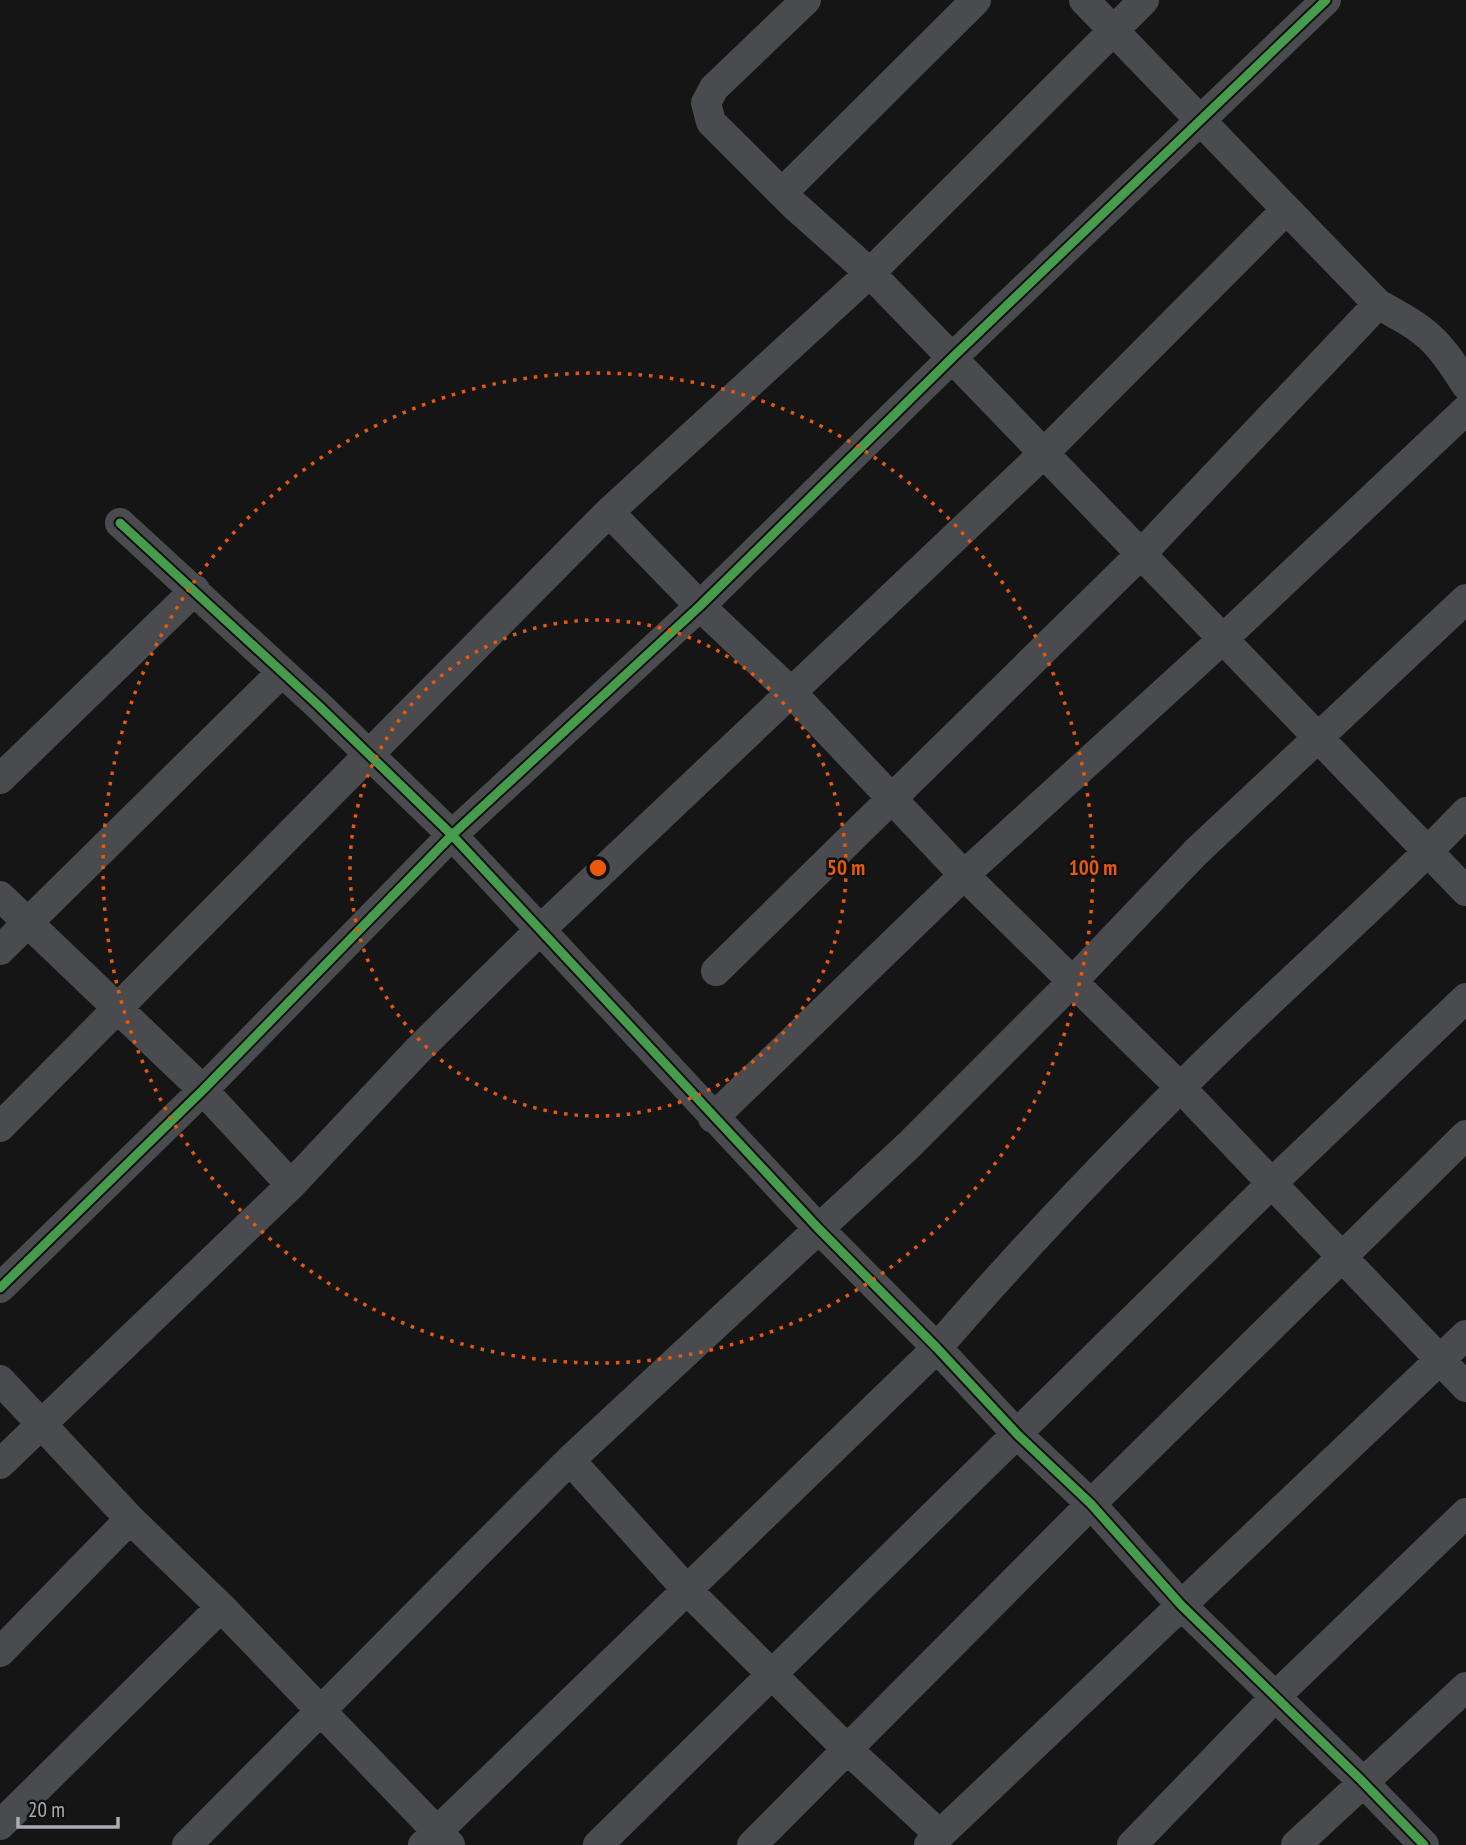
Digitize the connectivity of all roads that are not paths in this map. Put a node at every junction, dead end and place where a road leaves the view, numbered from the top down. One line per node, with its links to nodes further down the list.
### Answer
1 (806, 0): 8 (street)
2 (976, 0): 8 (street)
3 (1084, 0): 6 (street)
4 (1144, 0): 6 (street)
5 (1326, 0): 7 (street)
6 (1114, 30): 7 (street); 10 (street)
7 (1199, 121): 9 (street); 12 (street)
8 (782, 193): 10 (street)
9 (1285, 211): 11 (street); 15 (street)
10 (870, 273): 12 (street); 16 (street)
11 (1378, 304): 13 (street); 18 (street)
12 (952, 358): 15 (street); 21 (street)
13 (1466, 385)
14 (1466, 410): 22 (street)
15 (1043, 454): 18 (street); 24 (street)
16 (609, 512): 21 (street); 26 (street)
17 (120, 523): 19 (street)
18 (1142, 553): 22 (street); 28 (street)
19 (195, 590): 23 (street); 27 (street)
20 (1466, 599): 25 (street)
21 (700, 606): 24 (street); 30 (street)
22 (1224, 638): 25 (street); 32 (street)
23 (281, 673): 26 (street); 35 (street)
24 (792, 693): 28 (street); 36 (street)
25 (1320, 738): 31 (street); 39 (street)
26 (369, 754): 30 (street); 41 (street)
27 (0, 779)
28 (893, 800): 32 (street); 38 (street)
29 (1466, 811): 31 (street)
30 (452, 835): 36 (street); 43 (street)
31 (1427, 853): 33 (street); 42 (street)
32 (964, 874): 39 (street); 44 (street)
33 (1466, 891)
34 (0, 896): 35 (street)
35 (28, 923): 37 (street); 41 (street)
36 (539, 931): 44 (street); 48 (street)
37 (0, 950)
38 (716, 971)
39 (1073, 981): 42 (street); 49 (street)
40 (1466, 998): 47 (street)
41 (116, 1008): 43 (street); 45 (street)
42 (1180, 1087): 47 (street); 53 (street)
43 (204, 1090): 48 (street); 51 (street)
44 (713, 1118): 49 (street)
45 (0, 1127)
46 (1466, 1135): 50 (street)
47 (1270, 1184): 50 (street); 58 (street)
48 (291, 1185): 57 (street)
49 (818, 1228): 53 (street); 59 (street)
50 (1342, 1256): 54 (street); 61 (street)
51 (0, 1289)
52 (1466, 1335): 54 (street)
53 (937, 1348): 58 (street); 64 (street)
54 (1440, 1360): 56 (street); 65 (street)
55 (0, 1380): 57 (street)
56 (1466, 1387)
57 (42, 1423): 60 (street); 63 (street)
58 (1018, 1435): 61 (street); 68 (street)
59 (570, 1460): 64 (street); 71 (street)
60 (0, 1464)
61 (1091, 1504): 65 (street); 72 (street)
62 (1466, 1513): 70 (street)
63 (131, 1520): 66 (street); 67 (street)
64 (688, 1591): 68 (street); 76 (street)
65 (1181, 1605): 70 (street); 75 (street)
66 (221, 1607): 71 (street); 74 (street)
67 (0, 1652)
68 (773, 1674): 72 (street); 78 (street)
69 (1466, 1687): 73 (street)
70 (1275, 1697): 73 (street); 80 (street)
71 (323, 1711): 76 (street); 77 (street)
72 (846, 1748): 75 (street); 79 (street)
73 (1362, 1781): 81 (street); 82 (street)
74 (0, 1825)
75 (934, 1839)
76 (437, 1841)
77 (187, 1845)
78 (598, 1845)
79 (752, 1845)
80 (1132, 1845)
81 (1296, 1845)
82 (1424, 1845)

